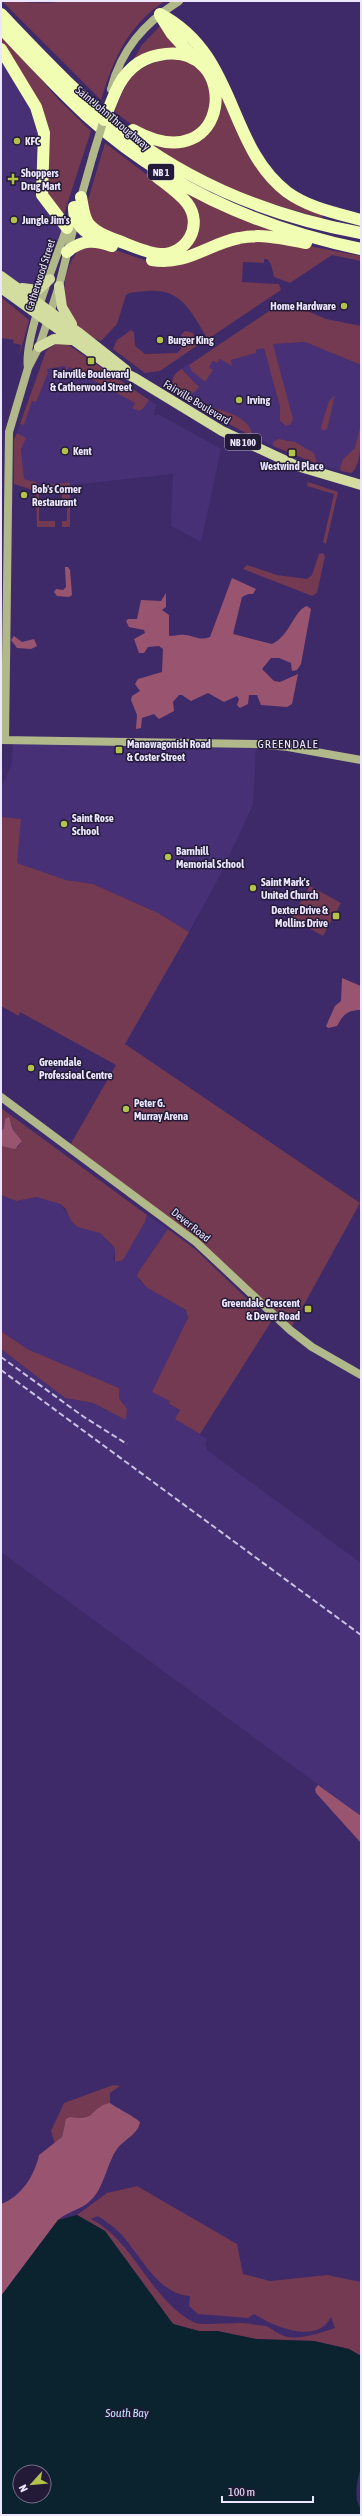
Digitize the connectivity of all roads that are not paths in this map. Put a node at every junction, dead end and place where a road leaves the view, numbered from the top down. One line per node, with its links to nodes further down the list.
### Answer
1 (179, 1): 3 (main road)
2 (1, 14): 7 (highway, Saint John Throughway / NB 1)
3 (160, 14): 6 (highway); 8 (main road); 14 (highway)
4 (1, 28): 9 (highway, Saint John Throughway / NB 1)
5 (1, 49): 15 (highway)
6 (197, 62): 7 (highway); 8 (highway)
7 (76, 90): 16 (highway, Saint John Throughway / NB 1)
8 (113, 91): 10 (highway, bridge)
9 (87, 116): 12 (highway); 18 (highway, Saint John Throughway / NB 1)
10 (104, 120): 11 (main road, Catherwood Street, bridge)
11 (89, 167): 12 (main road, Catherwood Street); 13 (main road, Catherwood Street)
12 (82, 197): 15 (main road, Catherwood Street)
13 (74, 207): 15 (highway)
14 (361, 220)
15 (71, 225): 17 (highway); 19 (main road, Catherwood Street); 22 (main road, Catherwood Street)
16 (361, 233)
17 (100, 241): 19 (highway); 20 (highway)
18 (361, 249)
19 (67, 252): 24 (main road, Catherwood Street)
20 (361, 252)
21 (1, 276): 23 (main road, Fairville Boulevard / NB 100)
22 (50, 279): 23 (main road); 26 (main road, Catherwood Street)
23 (16, 286): 26 (main road, Fairville Boulevard / NB 100)
24 (58, 286): 27 (main road, Catherwood Street); 30 (main road)
25 (1, 288): 28 (main road, Fairville Boulevard / NB 100)
26 (41, 304): 27 (main road, Fairville Boulevard / NB 100); 28 (main road, Catherwood Street)
27 (50, 311): 29 (main road, Catherwood Street); 30 (main road, Fairville Boulevard / NB 100)
28 (38, 315): 29 (main road, Fairville Boulevard / NB 100); 33 (main road, Catherwood Street)
29 (47, 322): 31 (main road, Fairville Boulevard / NB 100); 32 (main road, Catherwood Street)
30 (78, 332): 34 (main road, Fairville Boulevard / NB 100)
31 (71, 340): 32 (main road); 34 (main road, Fairville Boulevard / NB 100)
32 (39, 348): 33 (main road, Catherwood Street)
33 (28, 368): 36 (main road, Catherwood Street)
34 (135, 378): 35 (main road, Fairville Boulevard / NB 100)
35 (361, 485)
36 (3, 740): 37 (main road)
37 (361, 760)
38 (1, 1098): 39 (main road, Dever Road)
39 (361, 1375)

